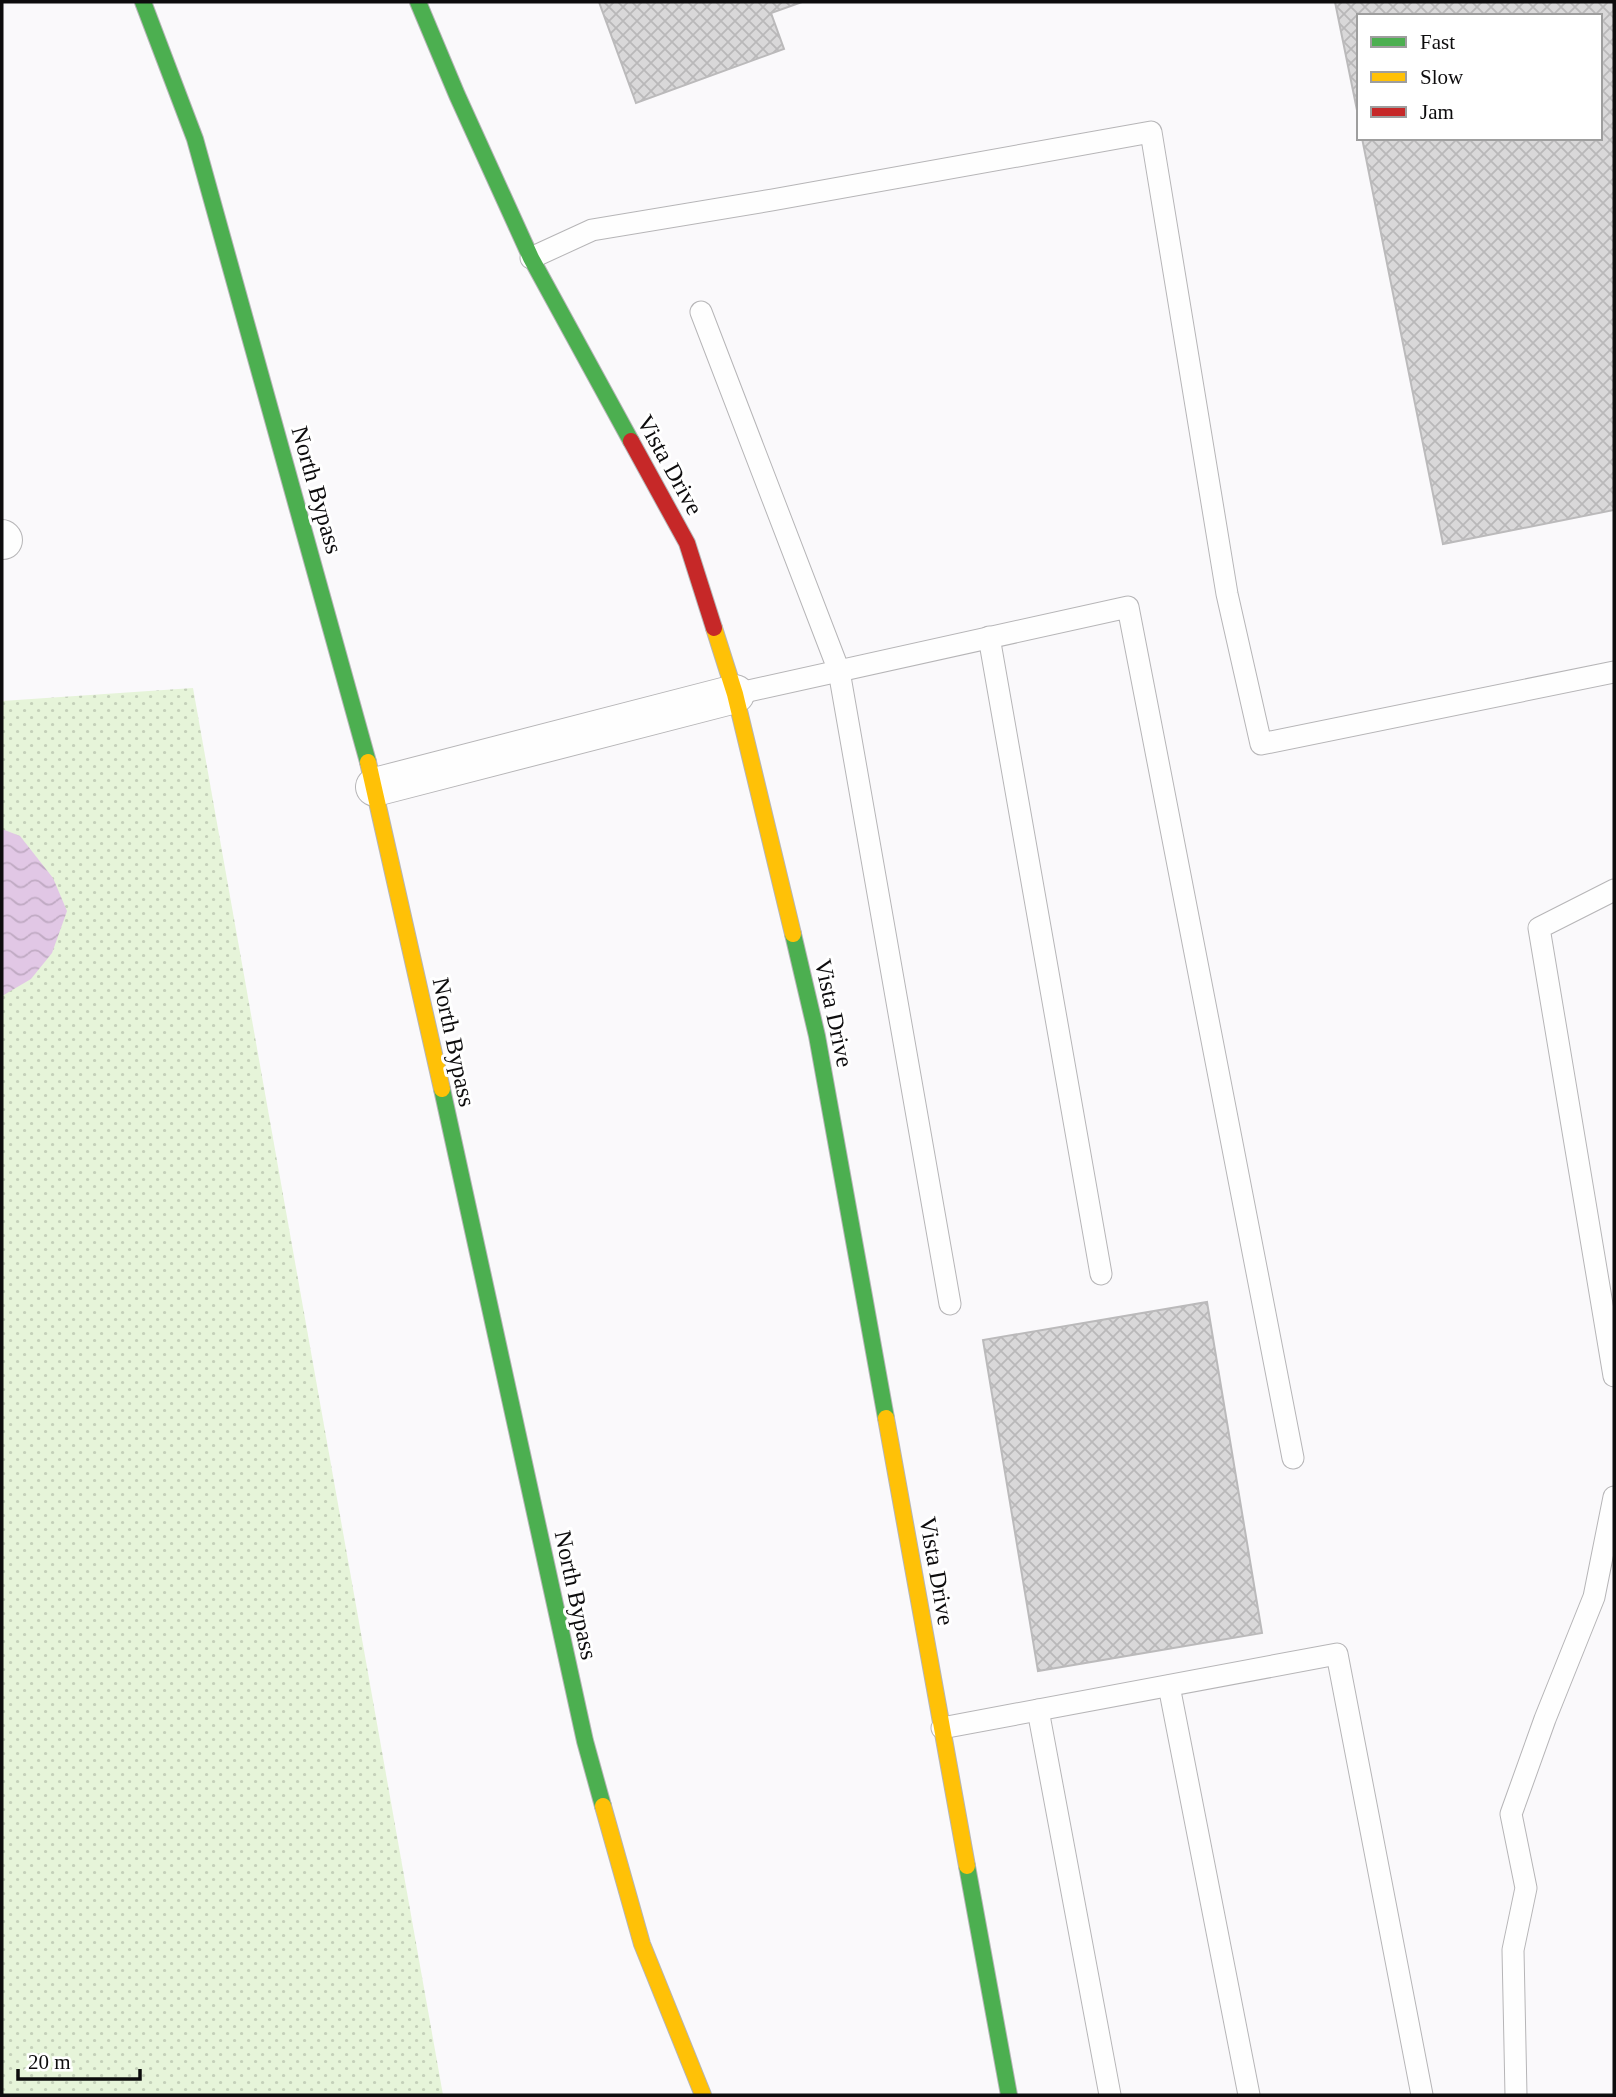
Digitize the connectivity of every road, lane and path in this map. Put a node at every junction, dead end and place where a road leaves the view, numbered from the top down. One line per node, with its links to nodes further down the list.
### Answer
1 (143, 2): 9 (main road, North Bypass)
2 (418, 2): 3 (main road, Vista Drive)
3 (531, 258): 7 (lane); 8 (main road, Vista Drive)
4 (701, 312): 6 (lane)
5 (989, 637): 6 (lane); 11 (lane); 14 (lane)
6 (839, 671): 8 (lane); 12 (lane)
7 (1614, 672)
8 (734, 694): 9 (street); 18 (main road, Vista Drive)
9 (375, 787): 19 (main road, North Bypass)
10 (1614, 890): 13 (lane)
11 (1101, 1274)
12 (950, 1304)
13 (1614, 1376)
14 (1293, 1458)
15 (1614, 1497): 24 (lane)
16 (1169, 1686): 17 (lane); 22 (lane); 23 (lane)
17 (1038, 1710): 18 (lane); 21 (lane)
18 (942, 1728): 20 (main road, Vista Drive)
19 (703, 2095)
20 (1009, 2095)
21 (1110, 2095)
22 (1250, 2095)
23 (1422, 2095)
24 (1516, 2095)

